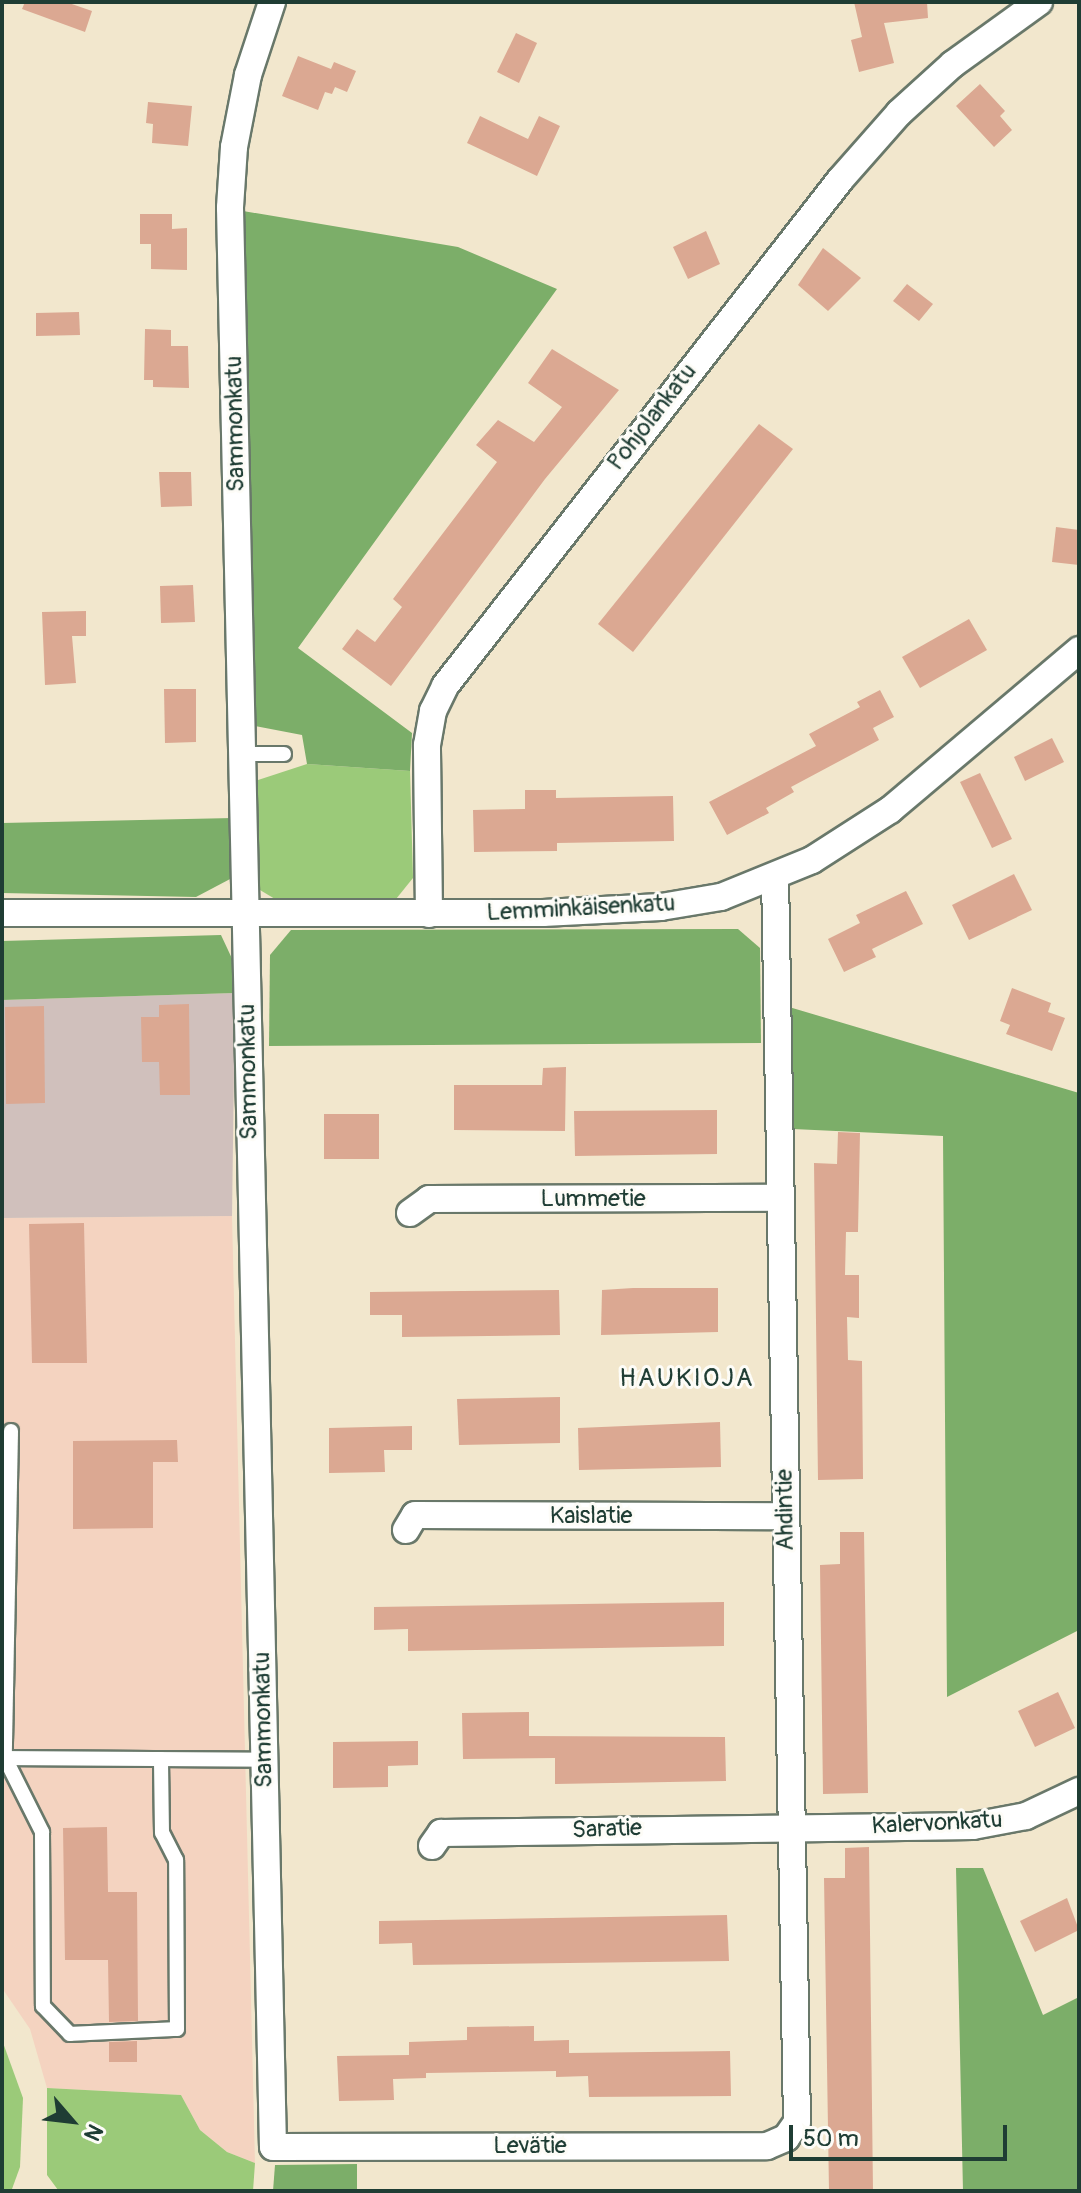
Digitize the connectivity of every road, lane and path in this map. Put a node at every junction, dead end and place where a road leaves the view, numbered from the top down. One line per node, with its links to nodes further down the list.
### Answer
1 (272, 2): 4 (street, Sammonkatu)
2 (1039, 2): 8 (street, Pohjolankatu)
3 (1079, 650): 6 (street, Lemminkäisenkatu)
4 (242, 754): 5 (lane); 9 (street, Sammonkatu)
5 (284, 754)
6 (775, 878): 8 (street, Lemminkäisenkatu); 10 (street, Ahdintie)
7 (2, 913): 9 (street, Lemminkäisenkatu)
8 (429, 914): 9 (street, Lemminkäisenkatu)
9 (244, 915): 17 (street, Sammonkatu)
10 (781, 1198): 11 (street, Lummetie); 13 (street, Ahdintie)
11 (410, 1213)
12 (11, 1431): 15 (lane)
13 (785, 1516): 14 (street, Kaislatie); 19 (street, Ahdintie)
14 (406, 1530)
15 (5, 1758): 16 (lane); 16 (lane)
16 (161, 1759): 17 (lane)
17 (264, 1760): 22 (street, Sammonkatu)
18 (1079, 1791): 19 (street, Kalervonkatu)
19 (789, 1829): 20 (street, Saratie); 21 (street, Ahdintie)
20 (432, 1846)
21 (786, 2138): 22 (street, Levätie)
22 (273, 2147)

